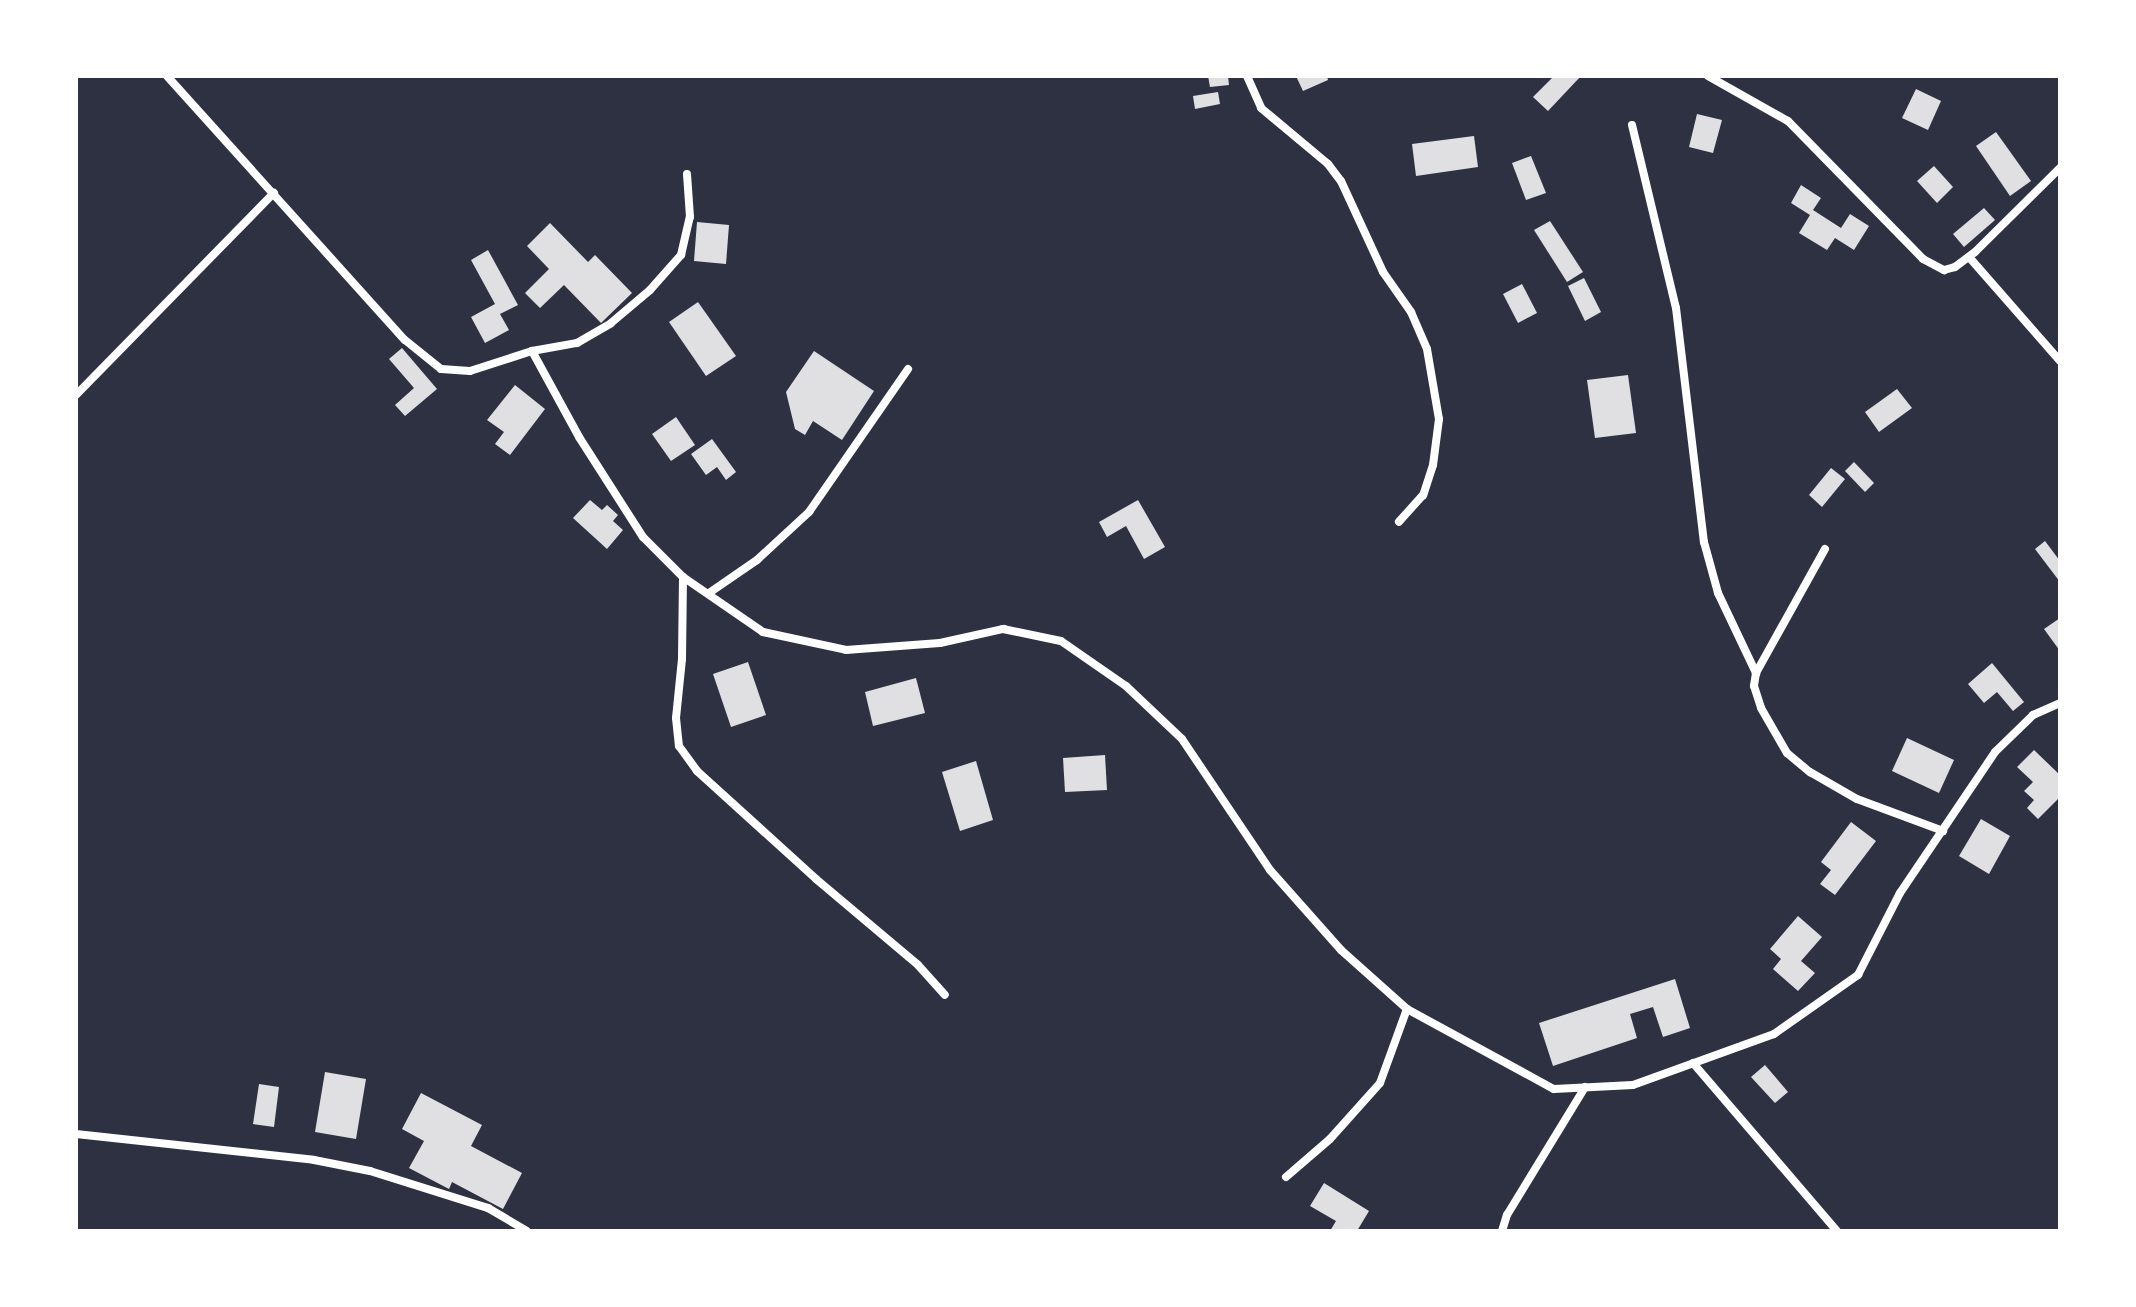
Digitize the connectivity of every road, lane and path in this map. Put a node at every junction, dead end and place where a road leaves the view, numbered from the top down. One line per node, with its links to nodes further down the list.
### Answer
1 (167, 76): 7 (street)
2 (1247, 76): 13 (street)
3 (1708, 76): 8 (street)
4 (1632, 125): 17 (street)
5 (2060, 168): 8 (street)
6 (687, 174): 9 (street)
7 (274, 193): 9 (street); 12 (street)
8 (1969, 257): 10 (street)
9 (532, 351): 15 (street)
10 (2060, 361)
11 (908, 369): 16 (street)
12 (76, 395)
13 (1399, 522)
14 (1825, 549): 17 (street)
15 (683, 577): 16 (street); 20 (street)
16 (709, 593): 21 (street)
17 (1756, 673): 19 (street)
18 (2060, 703): 19 (street)
19 (1943, 831): 22 (street)
20 (945, 995)
21 (1407, 1009): 23 (street); 25 (street)
22 (1693, 1063): 23 (street); 28 (street)
23 (1585, 1087): 27 (street)
24 (76, 1134): 26 (street)
25 (1286, 1177)
26 (527, 1231)
27 (1502, 1231)
28 (1837, 1231)

